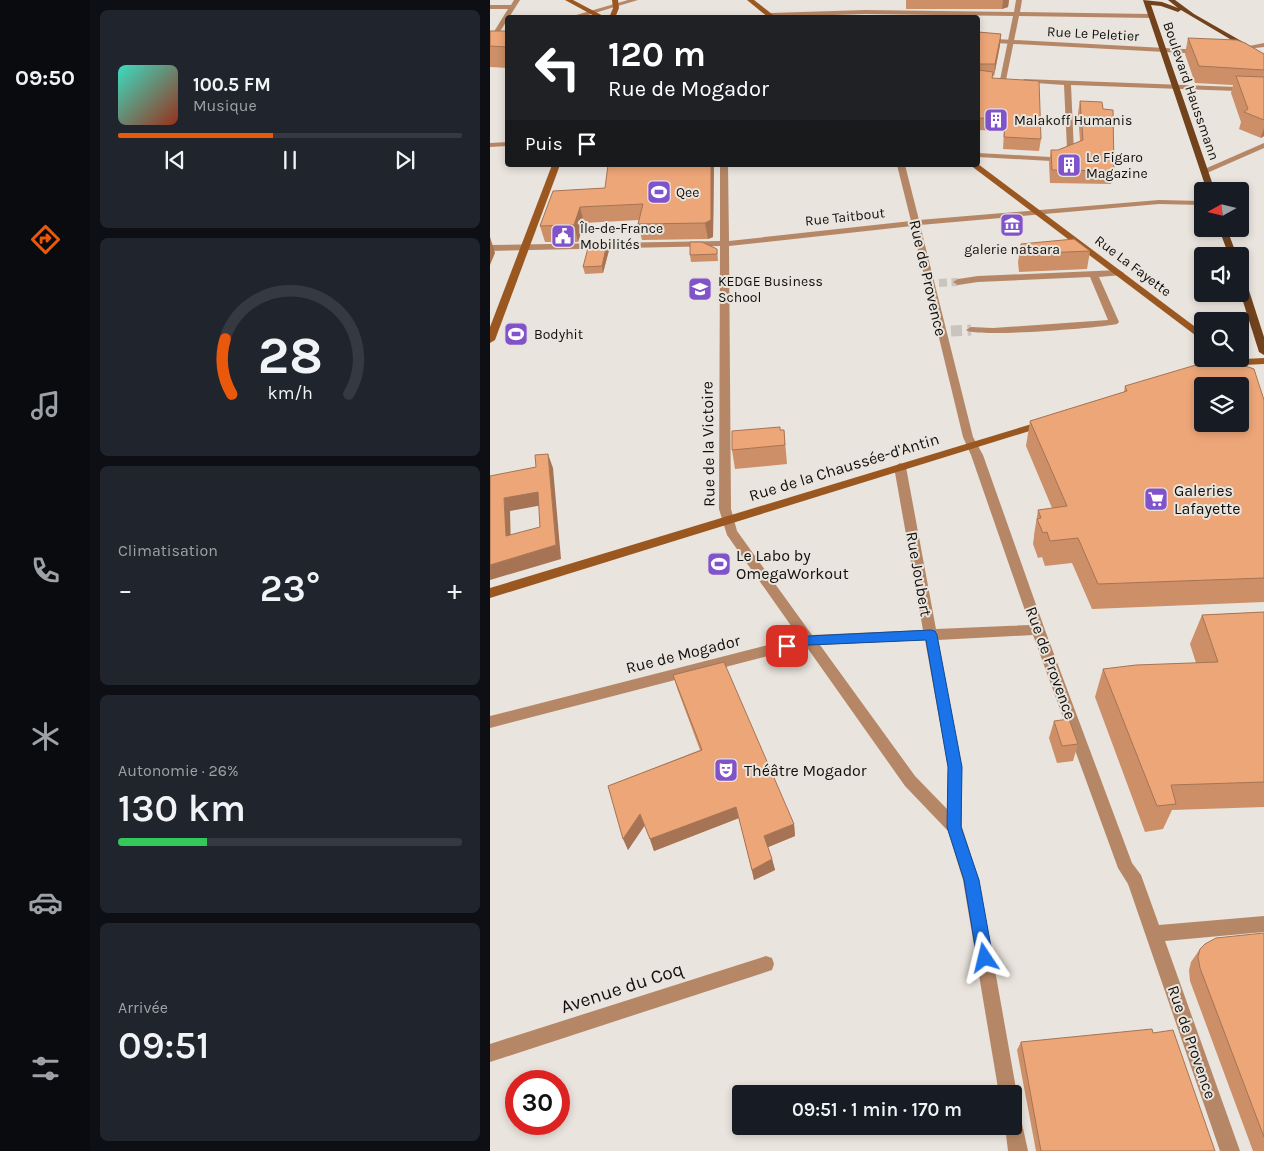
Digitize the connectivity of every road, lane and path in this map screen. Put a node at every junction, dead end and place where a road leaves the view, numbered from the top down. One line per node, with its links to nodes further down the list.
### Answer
1 (517, 0): 11 (street)
2 (568, 0): 12 (main road)
3 (635, 0): 9 (street)
4 (750, 0): 18 (main road)
5 (862, 0): 19 (street)
6 (1019, 0): 13 (street)
7 (1170, 0): 20 (main road)
8 (1146, 1): 20 (main road); 21 (main road, Boulevard Haussmann)
9 (615, 2): 12 (street); 17 (main road)
10 (490, 7): 11 (street)
11 (513, 7): 14 (street)
12 (588, 10): 15 (street); 16 (main road)
13 (1016, 13): 19 (street); 21 (street); 25 (street)
14 (508, 15)
15 (576, 15)
16 (598, 15)
17 (613, 15)
18 (771, 15)
19 (866, 15)
20 (1192, 15): 29 (main road)
21 (1152, 16): 28 (main road, Boulevard Haussmann)
22 (505, 20): 26 (street)
23 (502, 37): 26 (street)
24 (980, 40): 25 (street, Rue Le Peletier)
25 (1009, 42): 28 (street, Rue Le Peletier); 33 (street)
26 (491, 44)
27 (1264, 44): 29 (street)
28 (1163, 50): 30 (street, Rue Le Peletier); 35 (main road, Boulevard Haussmann)
29 (1245, 50): 31 (street)
30 (1208, 52)
31 (1261, 55)
32 (993, 80): 33 (street)
33 (1003, 80): 34 (street)
34 (1067, 83): 35 (street); 40 (street)
35 (1176, 87): 36 (street); 45 (main road, Boulevard Haussmann)
36 (1264, 90)
37 (505, 144): 38 (street)
38 (490, 145)
39 (1264, 145): 45 (street)
40 (980, 155)
41 (555, 167): 51 (main road)
42 (724, 167): 50 (street, Rue de la Victoire)
43 (901, 167): 49 (street, Rue de Provence)
44 (977, 167): 48 (main road, Rue La Fayette)
45 (1204, 171): 46 (main road, Boulevard Haussmann)
46 (1208, 182)
47 (1194, 203): 48 (street, Rue Taitbout)
48 (1038, 213): 49 (street, Rue Taitbout); 53 (main road, Rue La Fayette)
49 (915, 223): 50 (street, Rue Taitbout); 66 (street, Rue de Provence)
50 (724, 243): 51 (street, Rue Taitbout); 68 (street, Rue de la Victoire)
51 (525, 247): 52 (street, Rue Taitbout); 59 (main road)
52 (490, 248)
53 (1119, 273): 54 (street); 58 (main road, Rue La Fayette)
54 (1094, 275): 55 (street); 57 (street)
55 (958, 282)
56 (1248, 302): 60 (main road)
57 (971, 330)
58 (1194, 330)
59 (490, 340)
60 (1264, 352)
61 (1249, 360): 62 (main road)
62 (1264, 361)
63 (1224, 367): 64 (main road)
64 (1216, 371)
65 (1058, 419): 66 (main road, Rue de la Chaussée-d'Antin)
66 (972, 445): 67 (main road, Rue de la Chaussée-d'Antin); 70 (street, Rue de Provence)
67 (900, 467): 68 (main road, Rue de la Chaussée-d'Antin); 71 (street, Rue Joubert)
68 (727, 520): 69 (main road, Rue de la Chaussée-d'Antin); 72 (street, Rue de la Victoire)
69 (490, 593)
70 (1038, 630): 71 (street, Rue de Mogador); 76 (street, Rue de Provence)
71 (931, 635): 72 (street, Rue de Mogador); 74 (street, Rue Joubert)
72 (809, 640): 73 (street, Rue de Mogador); 74 (street, Rue de la Victoire)
73 (490, 722)
74 (954, 827): 79 (street, Rue Joubert)
75 (1264, 924): 76 (street)
76 (1154, 934): 82 (street, Rue de Provence)
77 (766, 964): 78 (street, Avenue du Coq)
78 (490, 1053)
79 (1006, 1085)
80 (1015, 1135): 81 (street)
81 (1018, 1151)
82 (1230, 1151)

